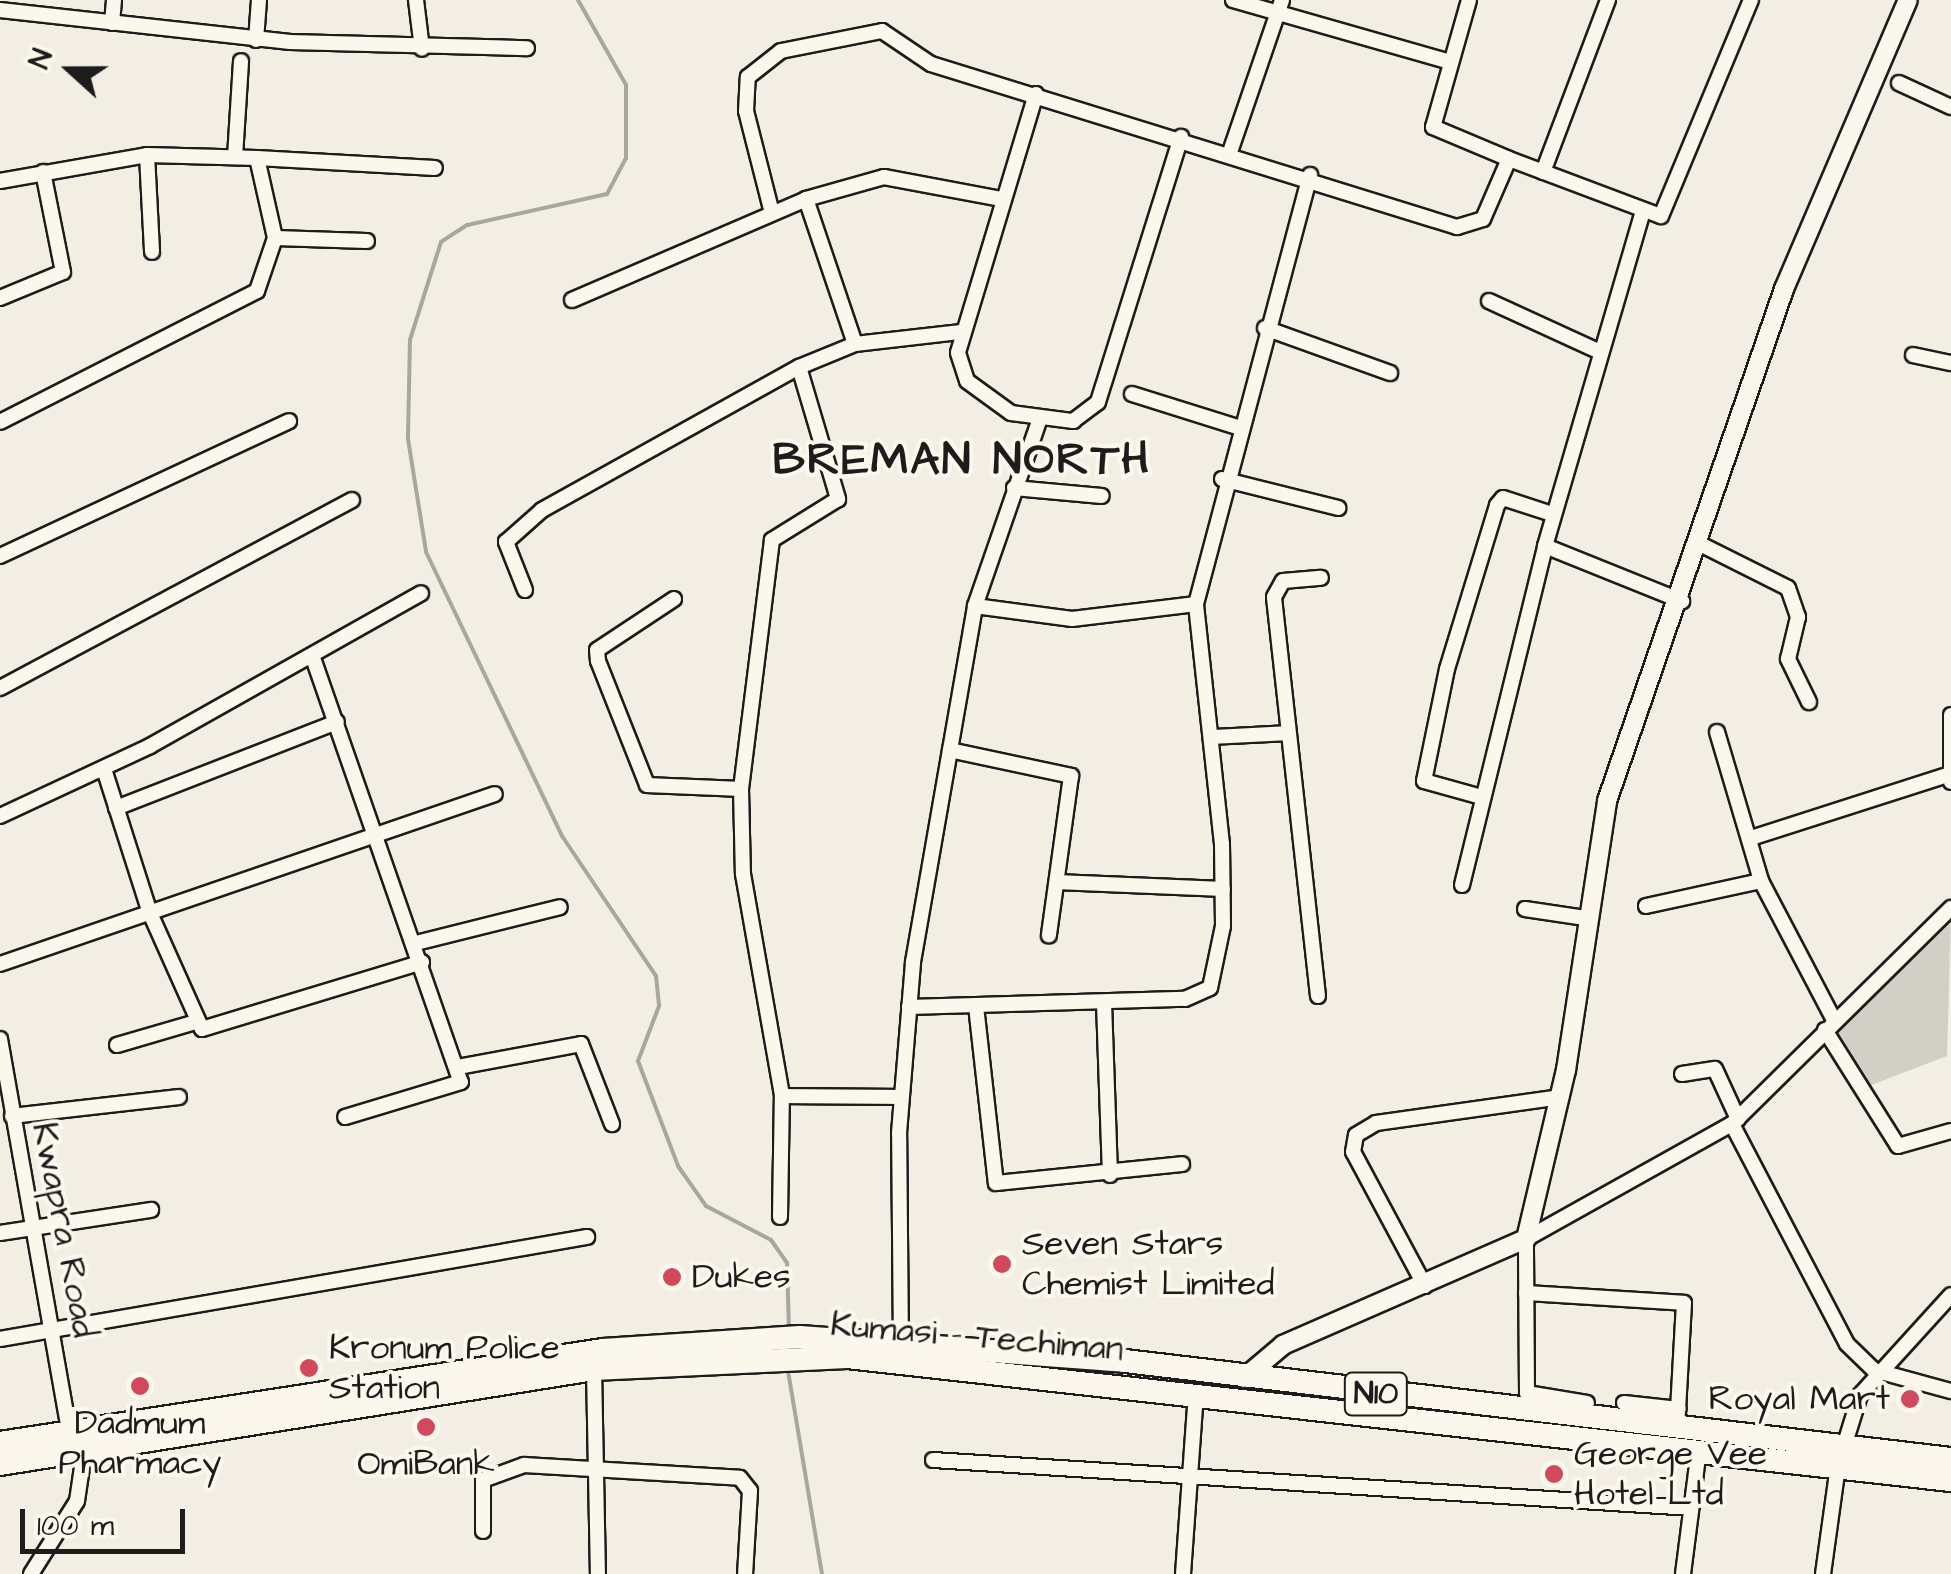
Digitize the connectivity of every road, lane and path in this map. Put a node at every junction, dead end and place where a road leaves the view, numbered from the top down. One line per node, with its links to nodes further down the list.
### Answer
1 (114, 0): 11 (street)
2 (259, 0): 12 (street)
3 (416, 0): 14 (street)
4 (1233, 0): 9 (street)
5 (1469, 0): 16 (street)
6 (1608, 0): 28 (street)
7 (1750, 0): 33 (street)
8 (1908, 0): 60 (street)
9 (1280, 6): 16 (street); 21 (street)
10 (0, 10): 11 (street)
11 (112, 23): 12 (street)
12 (256, 40): 14 (street)
13 (526, 48): 14 (street)
14 (422, 49)
15 (242, 61): 23 (street)
16 (1450, 62): 25 (street)
17 (1900, 83): 19 (street)
18 (1036, 94): 20 (street); 31 (street); 34 (street)
19 (1951, 107)
20 (1180, 137): 21 (street); 50 (street)
21 (1230, 152): 29 (street)
22 (147, 156): 23 (street); 27 (street); 37 (street)
23 (235, 156): 24 (street)
24 (257, 158): 26 (street); 35 (street)
25 (1509, 160): 28 (street); 29 (street)
26 (435, 168)
27 (43, 172): 30 (street); 38 (street)
28 (1543, 172): 33 (street)
29 (1310, 175): 41 (street)
30 (0, 181)
31 (1002, 198): 32 (street); 42 (street)
32 (806, 199): 34 (street); 43 (street)
33 (1643, 211): 44 (street)
34 (772, 213): 39 (street)
35 (275, 238): 36 (street); 51 (street)
36 (367, 241)
37 (152, 252)
38 (0, 298)
39 (572, 300)
40 (1489, 302): 44 (street)
41 (1266, 328): 48 (street); 53 (street)
42 (961, 332): 43 (street); 50 (street)
43 (856, 344): 47 (street)
44 (1596, 350): 59 (street)
45 (1913, 355): 46 (street)
46 (1951, 363)
47 (798, 367): 64 (street); 82 (street)
48 (1390, 373)
49 (1132, 394): 53 (street)
50 (1039, 421): 55 (street)
51 (0, 422)
52 (289, 422): 62 (street)
53 (1237, 427): 54 (street)
54 (1222, 479): 58 (street); 68 (street)
55 (1014, 488): 56 (street); 69 (street)
56 (1102, 496)
57 (352, 500): 71 (street)
58 (1338, 508)
59 (1552, 514): 61 (street); 84 (street)
60 (1700, 544): 67 (street); 72 (street)
61 (1545, 546): 67 (street); 84 (street)
62 (0, 556)
63 (1321, 578): 76 (street)
64 (525, 590)
65 (421, 593): 70 (street)
66 (674, 599): 82 (street)
67 (1682, 600): 98 (street)
68 (1196, 604): 69 (street); 77 (street)
69 (975, 606): 78 (street)
70 (312, 658): 74 (street); 79 (street)
71 (0, 688)
72 (1809, 702)
73 (1951, 715): 80 (street)
74 (337, 722): 85 (street); 87 (street)
75 (1717, 732): 88 (street)
76 (1288, 734): 77 (street); 103 (street)
77 (1212, 737): 92 (street)
78 (950, 750): 90 (street); 106 (street)
79 (104, 770): 85 (street); 86 (street)
80 (1950, 774): 81 (street); 88 (street)
81 (1951, 782)
82 (741, 789): 113 (street)
83 (495, 794): 87 (street)
84 (1478, 796): 91 (street)
85 (116, 808): 97 (street)
86 (0, 816)
87 (380, 834): 97 (street); 100 (street)
88 (1751, 838): 89 (street)
89 (1761, 881): 93 (street); 108 (street)
90 (1057, 882): 92 (street); 99 (street)
91 (1462, 885)
92 (1223, 889): 104 (street)
93 (1646, 906)
94 (560, 907): 100 (street)
95 (1951, 908): 108 (street)
96 (1525, 909): 98 (street)
97 (150, 913): 102 (street); 107 (street)
98 (1586, 918): 116 (street)
99 (1049, 935)
100 (416, 942): 101 (street)
101 (422, 962): 107 (street); 111 (street)
102 (0, 964)
103 (1318, 996)
104 (1104, 1003): 105 (street); 123 (street)
105 (976, 1006): 106 (street); 123 (street)
106 (908, 1007): 115 (street)
107 (192, 1023): 110 (street)
108 (1830, 1025): 119 (street); 121 (street)
109 (0, 1039): 118 (street, Kwapra Road)
110 (117, 1045)
111 (458, 1067): 117 (street); 120 (street)
112 (1682, 1074): 119 (street)
113 (782, 1096): 115 (street); 125 (street)
114 (179, 1097): 118 (street)
115 (900, 1097): 136 (street)
116 (1560, 1097): 129 (street); 130 (street)
117 (346, 1117)
118 (9, 1122): 126 (street, Kwapra Road)
119 (1735, 1122): 129 (street); 138 (street)
120 (612, 1124)
121 (1951, 1131)
122 (1182, 1164): 123 (street)
123 (1110, 1176)
124 (151, 1210): 126 (street)
125 (780, 1217)
126 (33, 1226): 127 (street); 133 (street, Kwapra Road)
127 (0, 1233)
128 (587, 1237): 133 (street)
129 (1526, 1239): 130 (street); 131 (street)
130 (1424, 1286): 139 (street)
131 (1526, 1293): 142 (street); 144 (street)
132 (1951, 1296): 138 (street)
133 (54, 1331): 134 (street); 145 (street, Kwapra Road)
134 (0, 1338)
135 (774, 1348): 136 (highway, N10); 137 (highway, N10); 145 (highway, N10)
136 (901, 1351): 139 (highway, N10); 141 (highway, Kumasi - Techiman / N10)
137 (594, 1369): 145 (highway, N10); 151 (street)
138 (1874, 1370): 140 (street); 148 (street)
139 (1244, 1378): 144 (highway, N10)
140 (1951, 1391)
141 (1196, 1392): 147 (highway, Kumasi - Techiman / N10); 153 (street)
142 (1587, 1403)
143 (1624, 1403): 144 (street)
144 (1678, 1419): 148 (highway, N10)
145 (77, 1439): 146 (highway, N10); 152 (highway, N10); 157 (street, Kwapra Road)
146 (0, 1443)
147 (1699, 1449): 148 (highway, Kumasi - Techiman / N10); 155 (street)
148 (1840, 1457): 149 (highway, N10); 154 (highway, Kumasi - Techiman / N10); 162 (street)
149 (1951, 1459)
150 (933, 1460): 153 (street)
151 (595, 1463): 156 (street); 158 (street); 159 (street)
152 (0, 1464)
153 (1191, 1477): 155 (street); 160 (street)
154 (1951, 1480)
155 (1690, 1508): 161 (street)
156 (483, 1531)
157 (31, 1574)
158 (598, 1574)
159 (745, 1574)
160 (1183, 1574)
161 (1682, 1574)
162 (1823, 1574)

